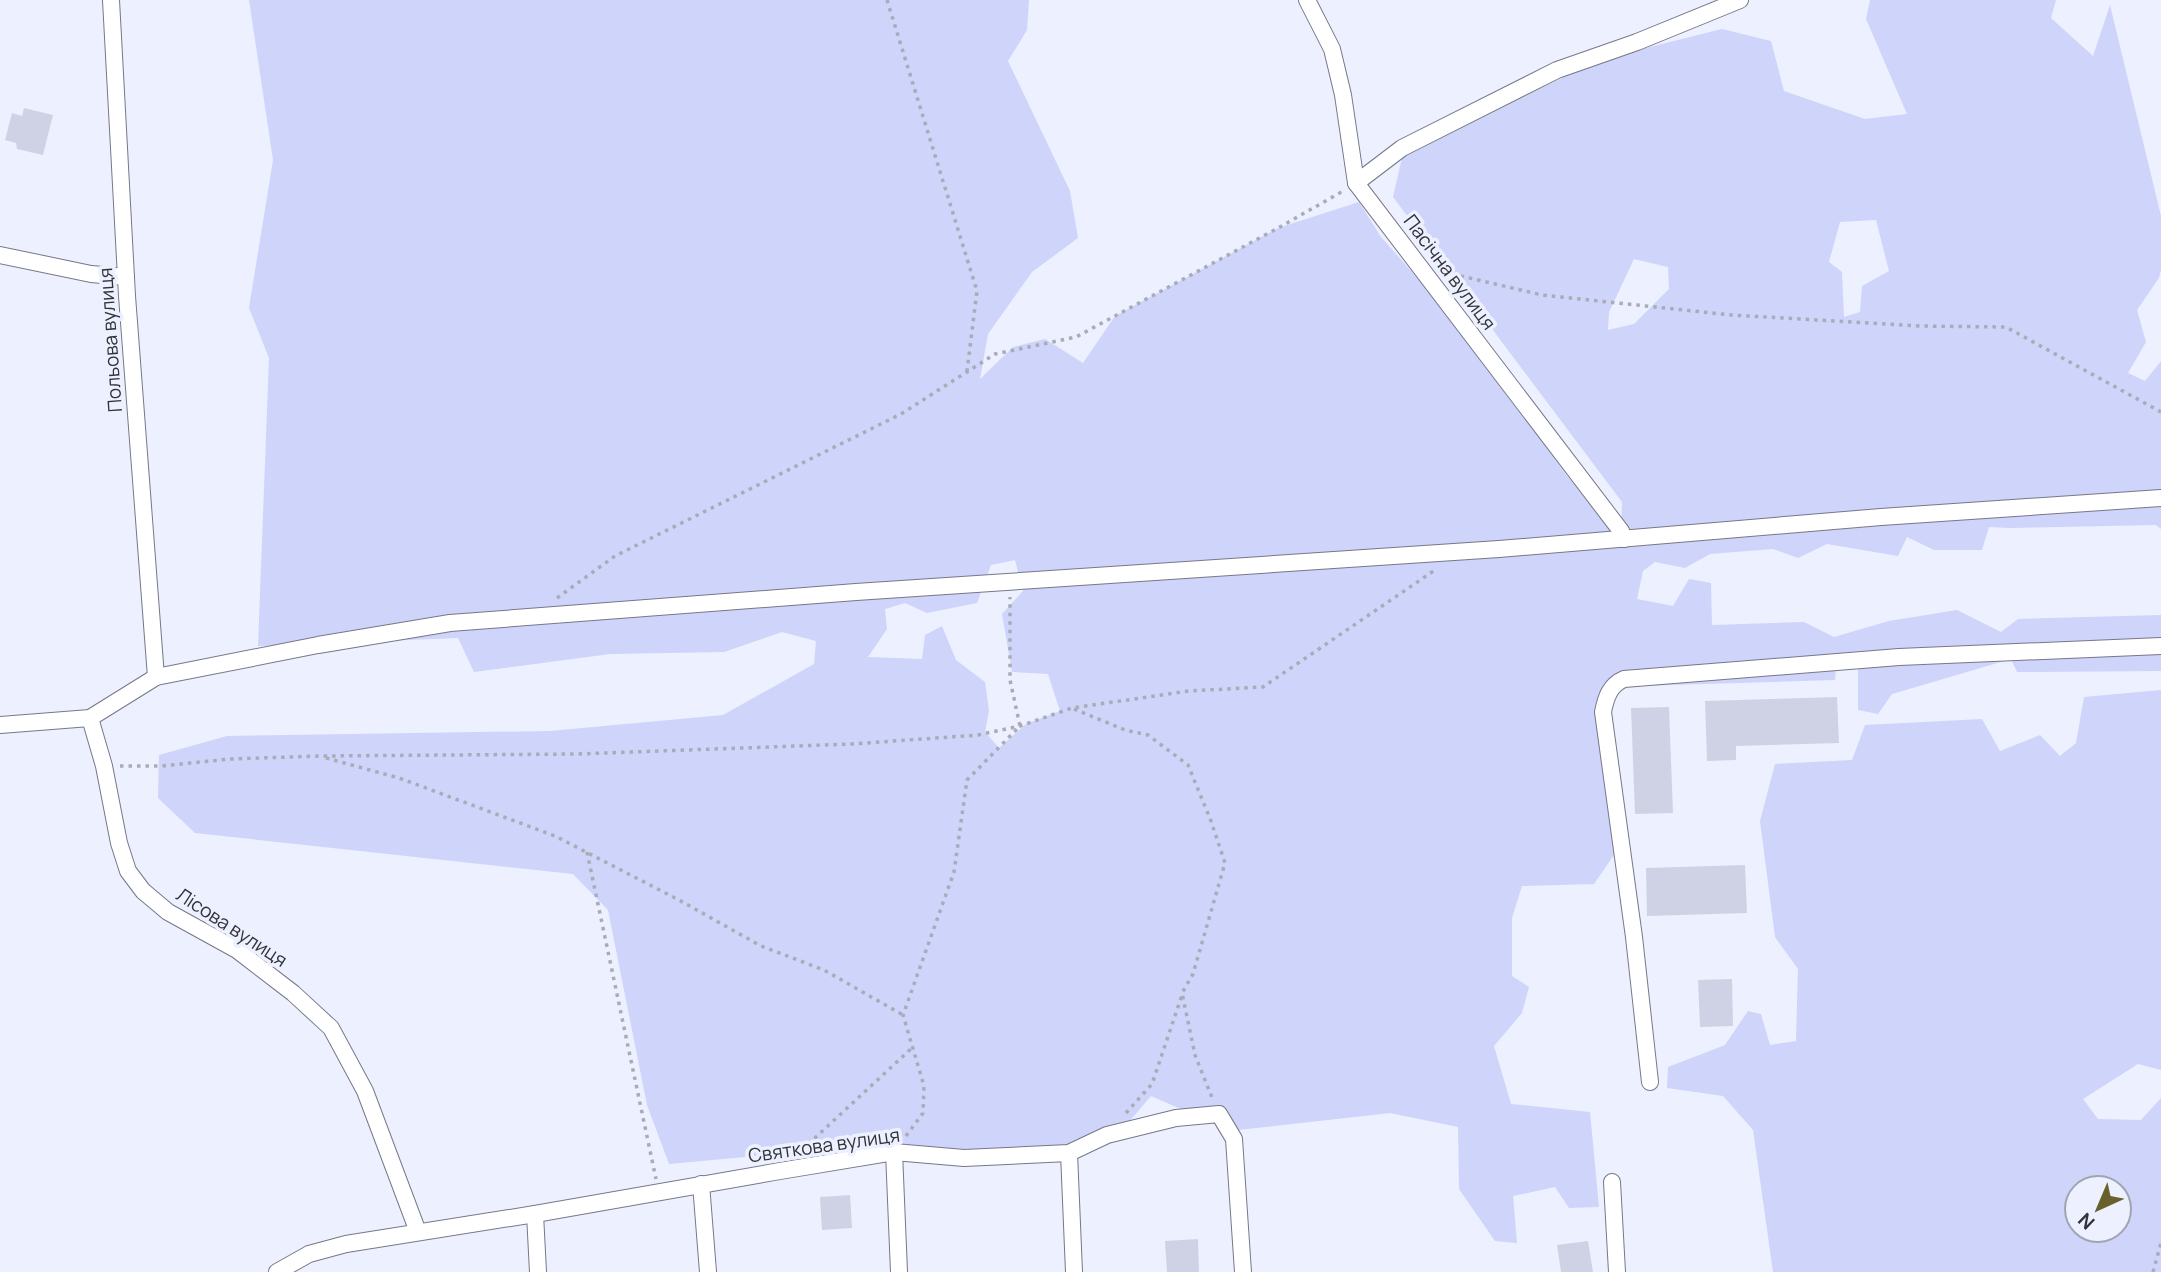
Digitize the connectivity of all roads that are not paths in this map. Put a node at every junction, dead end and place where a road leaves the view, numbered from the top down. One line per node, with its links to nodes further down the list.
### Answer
1 (111, 0): 6 (street, Польова вулиця)
2 (1307, 0): 4 (street, Пасічна вулиця)
3 (1740, 0): 4 (street)
4 (1356, 183): 8 (street, Пасічна вулиця)
5 (0, 255): 6 (street)
6 (126, 277): 10 (street, Польова вулиця)
7 (2161, 498): 8 (street)
8 (1624, 539): 10 (street)
9 (2161, 646): 13 (street)
10 (156, 677): 11 (street)
11 (90, 718): 12 (street); 19 (street, Лісова вулиця)
12 (0, 725)
13 (1650, 1082)
14 (894, 1152): 15 (street, Святкова вулиця); 17 (street, Святкова вулиця); 23 (street)
15 (1069, 1153): 24 (street); 25 (street, Святкова вулиця)
16 (1612, 1182): 26 (street)
17 (701, 1184): 18 (street, Святкова вулиця); 22 (street)
18 (536, 1214): 19 (street, Святкова вулиця); 21 (street)
19 (418, 1232): 20 (street, Святкова вулиця)
20 (277, 1272)
21 (538, 1272)
22 (708, 1272)
23 (898, 1272)
24 (1074, 1272)
25 (1243, 1272)
26 (1618, 1272)

